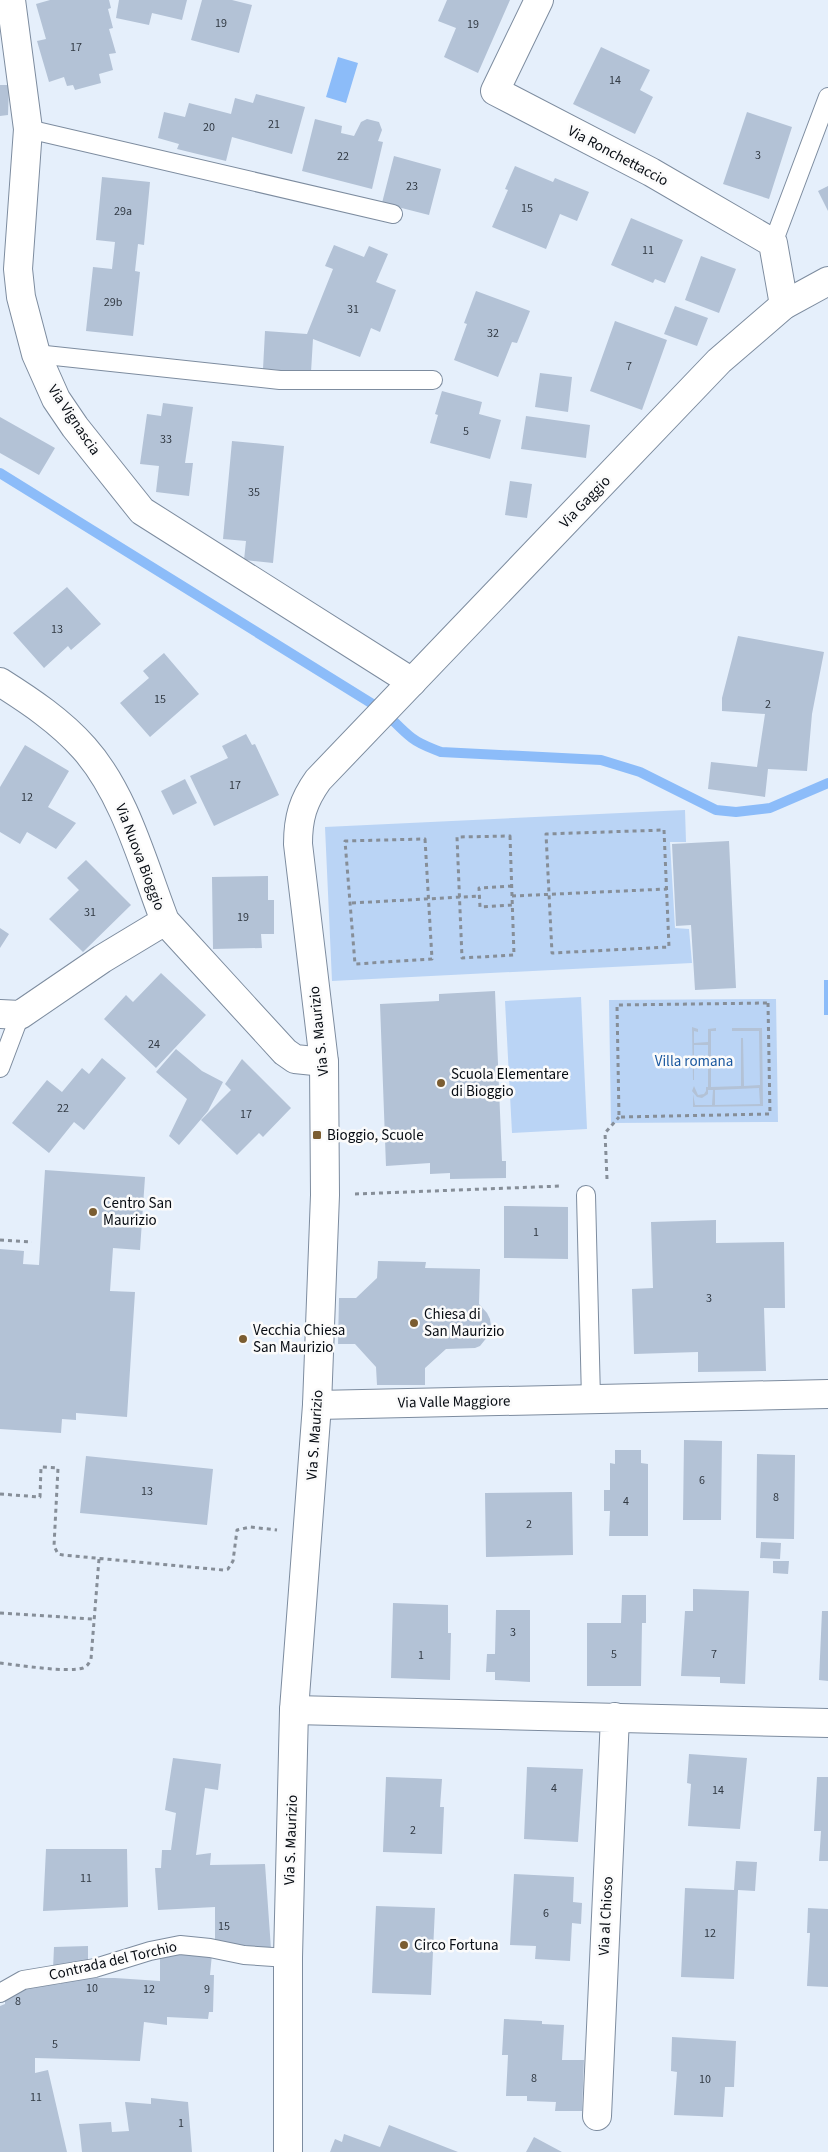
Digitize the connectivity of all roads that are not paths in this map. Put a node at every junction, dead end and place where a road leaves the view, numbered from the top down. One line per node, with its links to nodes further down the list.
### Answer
1 (11, 0): 4 (street, Via Vignascia)
2 (539, 0): 6 (street, Via Ronchettaccio)
3 (828, 97): 6 (lane)
4 (28, 129): 5 (lane); 9 (street, Via Vignascia)
5 (393, 214)
6 (773, 243): 8 (street)
7 (828, 281): 8 (street, Via Gaggio)
8 (784, 305): 12 (street, Via Gaggio)
9 (36, 354): 10 (lane); 12 (street, Via Vignascia)
10 (433, 380)
11 (0, 682): 14 (street, Via Nuova Bioggio)
12 (412, 682): 13 (street, Via Gaggio)
13 (357, 740): 16 (street, Via S. Maurizio)
14 (165, 921): 15 (street, Via Nuova Bioggio); 16 (street)
15 (10, 1014): 17 (lane)
16 (324, 1062): 21 (street, Via S. Maurizio)
17 (0, 1068)
18 (586, 1195): 20 (lane)
19 (828, 1394): 20 (street, Via Valle Maggiore)
20 (591, 1399): 21 (street, Via Valle Maggiore)
21 (317, 1404): 22 (street, Via S. Maurizio)
22 (294, 1710): 23 (street); 25 (street, Via S. Maurizio)
23 (615, 1717): 24 (street); 27 (street, Via al Chioso)
24 (828, 1723)
25 (288, 1958): 26 (lane, Contrada del Torchio); 28 (street, Via S. Maurizio)
26 (0, 1993)
27 (597, 2116)
28 (288, 2152)

